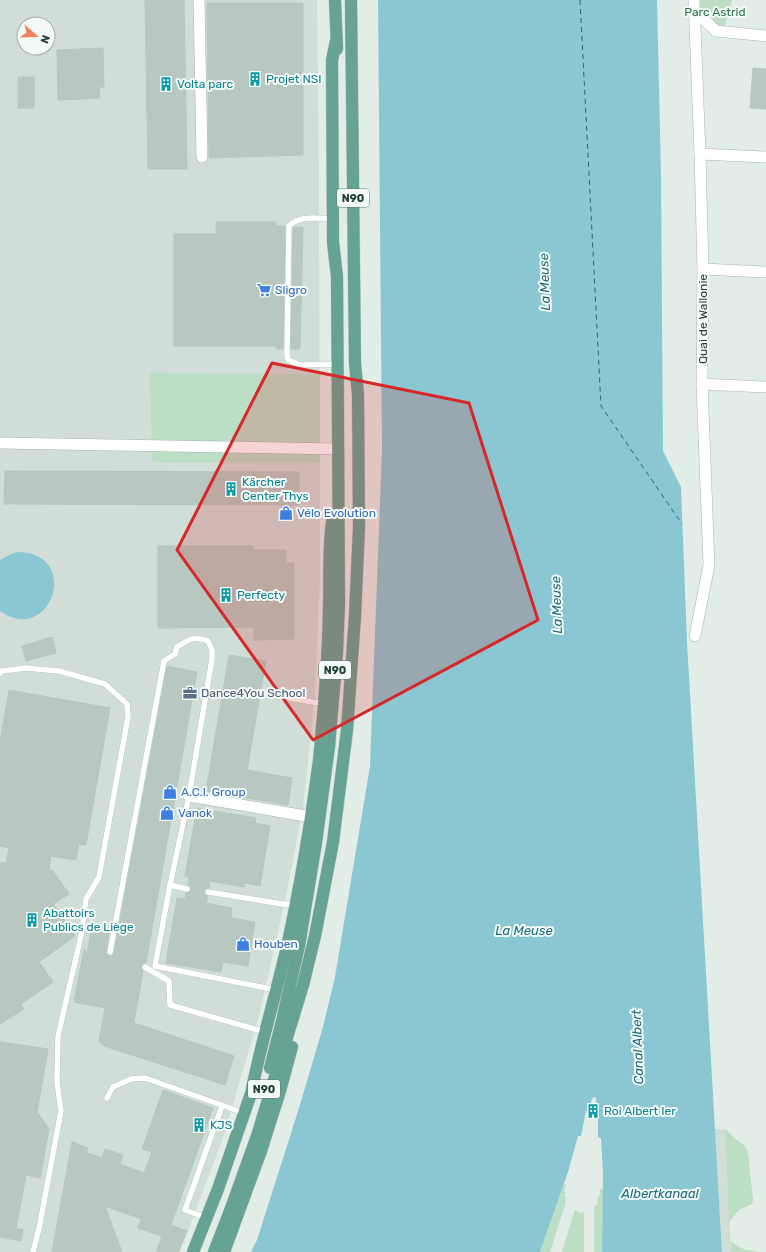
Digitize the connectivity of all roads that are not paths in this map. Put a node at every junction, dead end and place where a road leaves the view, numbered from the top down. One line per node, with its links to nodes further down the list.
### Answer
1 (199, 0): 8 (street)
2 (335, 0): 6 (main road, N90)
3 (351, 0): 20 (main road, N90)
4 (694, 5): 5 (street); 7 (street, Quai de Wallonie)
5 (766, 36)
6 (336, 41): 10 (main road); 13 (main road, N90)
7 (700, 154): 9 (street); 11 (street, Quai de Wallonie)
8 (202, 157)
9 (766, 157)
10 (333, 219): 13 (main road); 14 (lane)
11 (703, 269): 12 (street); 15 (street, Quai de Wallonie)
12 (766, 272)
13 (337, 278): 14 (main road, N90)
14 (338, 364): 18 (main road, N90)
15 (702, 384): 16 (street); 21 (street, Quai de Wallonie)
16 (766, 387)
17 (0, 443): 18 (street)
18 (338, 449): 19 (main road, N90); 20 (main road)
19 (339, 497): 24 (main road); 31 (main road, N90)
20 (358, 562): 34 (main road, N90)
21 (695, 636)
22 (0, 673): 42 (lane)
23 (272, 695): 24 (lane)
24 (324, 704): 26 (main road)
25 (189, 796): 26 (street); 27 (lane); 32 (lane)
26 (311, 817): 30 (main road)
27 (170, 885): 28 (lane); 35 (lane)
28 (187, 889)
29 (208, 892): 30 (lane)
30 (295, 906): 35 (main road)
31 (303, 920): 37 (main road); 44 (main road, N90)
32 (110, 952)
33 (144, 967): 36 (lane)
34 (303, 985): 45 (main road, N90); 46 (main road)
35 (276, 990): 36 (main road)
36 (265, 1032): 37 (main road)
37 (252, 1089): 40 (main road)
38 (107, 1098): 39 (lane)
39 (222, 1106): 40 (lane); 41 (lane)
40 (244, 1113): 41 (main road)
41 (207, 1218): 43 (main road)
42 (33, 1252)
43 (194, 1252)
44 (206, 1252)
45 (214, 1252)
46 (224, 1252)

